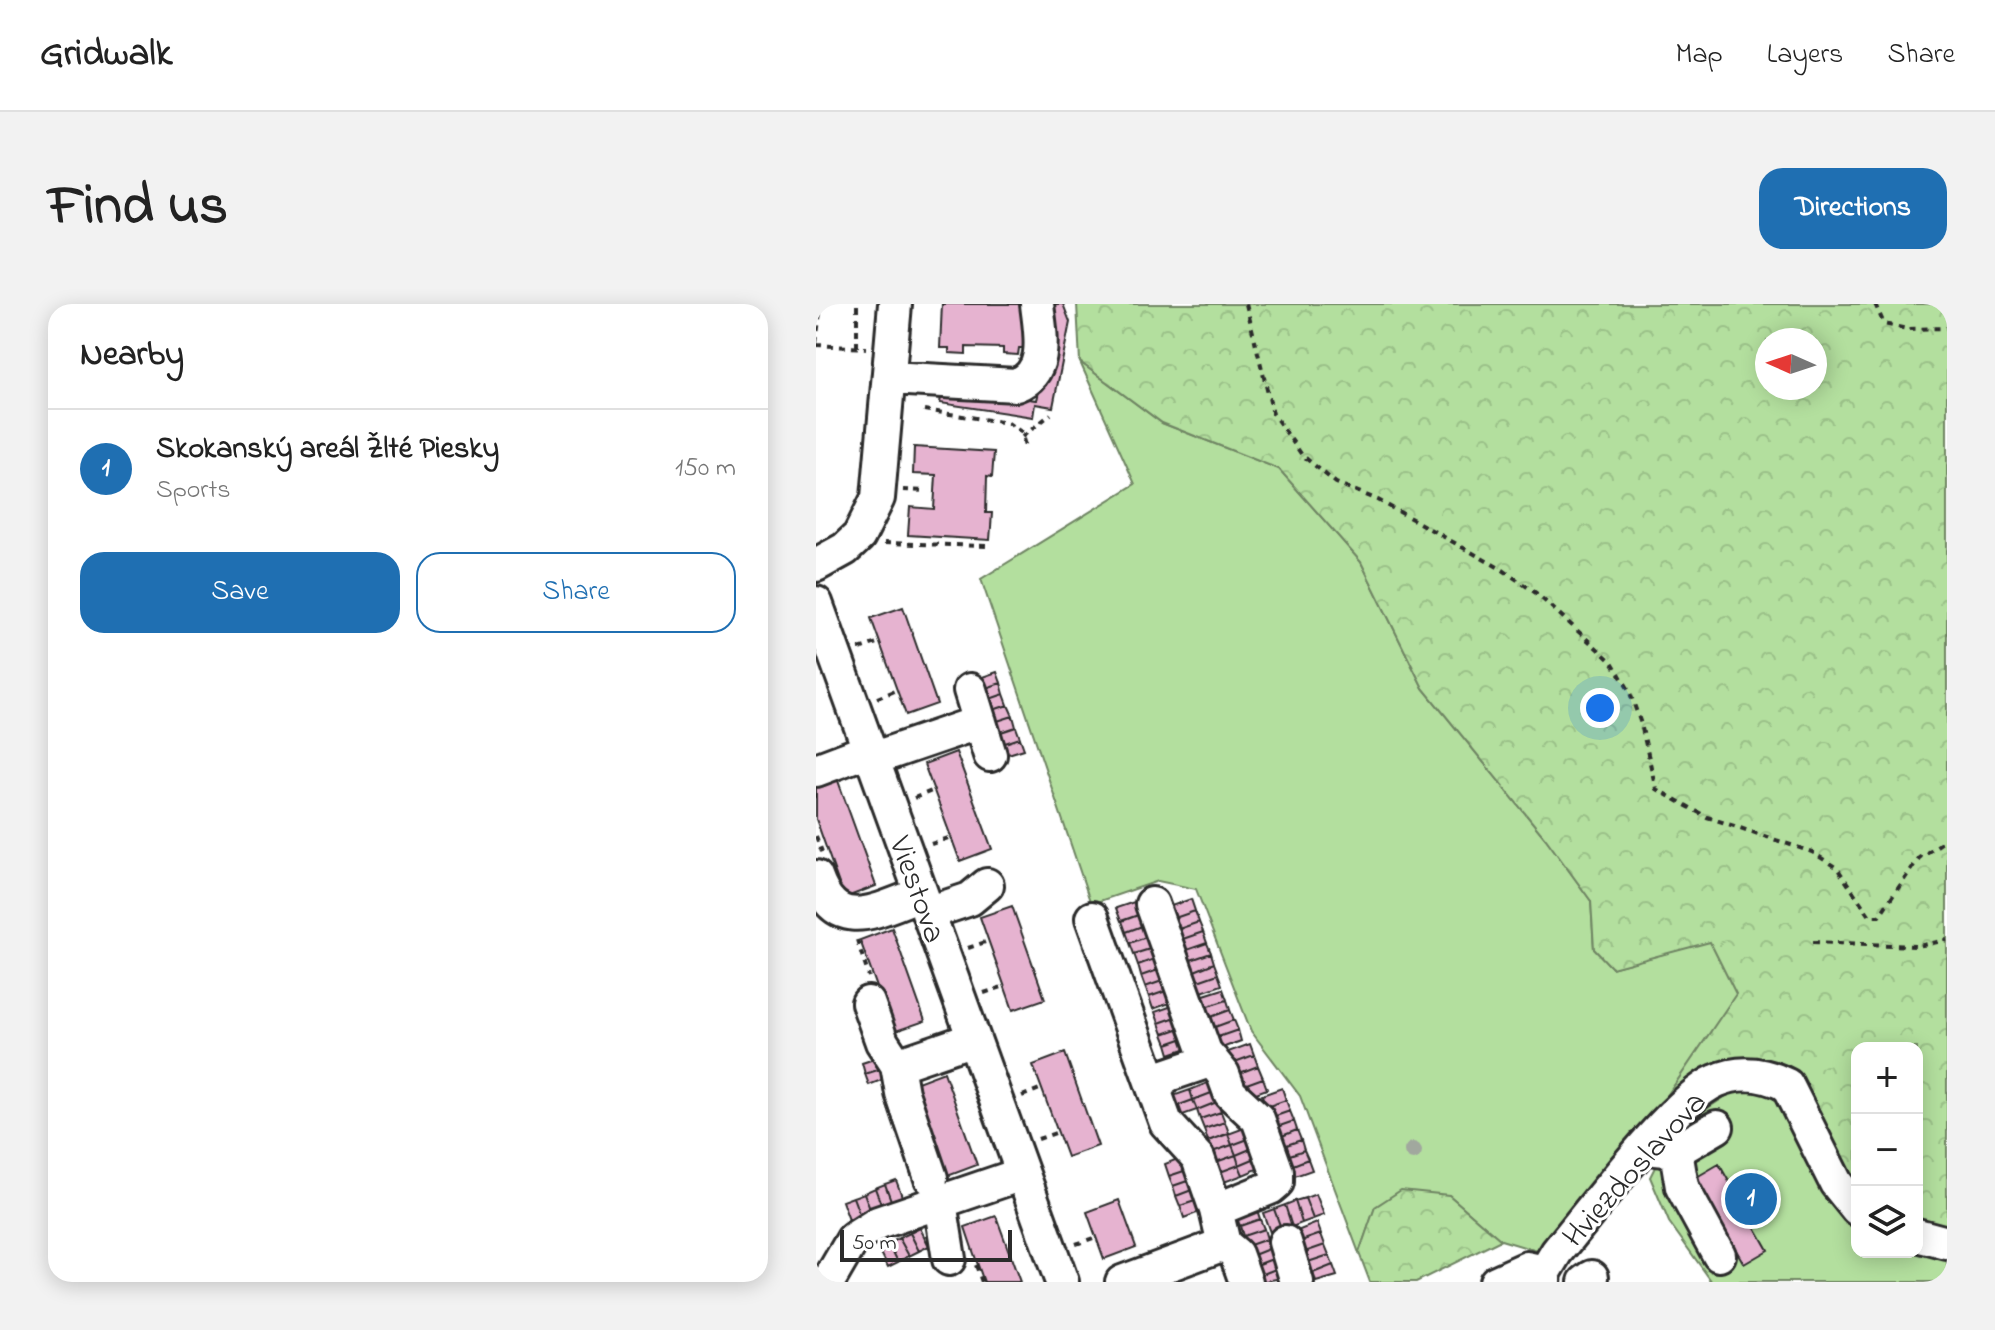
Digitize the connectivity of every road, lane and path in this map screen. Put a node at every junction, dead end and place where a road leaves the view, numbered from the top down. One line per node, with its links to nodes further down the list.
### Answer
1 (821, 304): 8 (path)
2 (857, 304): 9 (path)
3 (895, 304): 10 (street)
4 (1037, 304): 10 (street)
5 (1246, 304): 31 (path)
6 (1875, 304): 7 (path)
7 (1947, 328)
8 (816, 344): 9 (path)
9 (857, 347): 10 (path)
10 (891, 364): 17 (street)
11 (924, 410): 13 (path)
12 (1051, 414): 13 (path)
13 (1022, 437): 14 (path)
14 (1026, 449)
15 (869, 543): 16 (path)
16 (986, 546)
17 (816, 565)
18 (816, 603): 25 (street, Viestova)
19 (880, 642): 20 (path)
20 (849, 653)
21 (897, 690): 23 (path)
22 (970, 690): 24 (street)
23 (867, 701)
24 (980, 722): 25 (street); 26 (street)
25 (870, 755): 27 (street); 35 (street, Viestova)
26 (990, 755)
27 (816, 770)
28 (934, 790): 29 (path)
29 (904, 802)
30 (951, 837): 32 (path)
31 (1947, 839)
32 (921, 848)
33 (816, 877): 35 (street)
34 (987, 885): 35 (street)
35 (924, 904): 45 (street, Viestova)
36 (1152, 904): 46 (street)
37 (1092, 918): 49 (street)
38 (1947, 940): 40 (path)
39 (988, 941): 41 (path)
40 (1813, 942)
41 (958, 952)
42 (1005, 986): 43 (path)
43 (975, 997)
44 (868, 1003): 47 (street)
45 (973, 1039): 47 (street); 55 (street, Viestova)
46 (1212, 1060): 49 (street); 57 (street)
47 (897, 1065): 58 (street)
48 (1042, 1088): 50 (path)
49 (1155, 1092): 60 (street)
50 (1012, 1099)
51 (1717, 1127): 54 (street)
52 (1058, 1132): 53 (path)
53 (1028, 1142)
54 (1660, 1150): 59 (street, Hviezdoslavova); 67 (street); 69 (street, Hviezdoslavova)
55 (1022, 1174): 58 (street); 71 (street, Viestova)
56 (1303, 1184): 57 (street)
57 (1270, 1188): 60 (street)
58 (936, 1190): 68 (street); 70 (street)
59 (1851, 1202)
60 (1216, 1210): 65 (street)
61 (1096, 1237): 66 (path)
62 (1923, 1237): 64 (street)
63 (1285, 1242): 74 (street)
64 (1947, 1243)
65 (1224, 1244): 72 (street); 73 (street)
66 (1067, 1247)
67 (1719, 1255)
68 (949, 1259)
69 (1544, 1277): 75 (street)
70 (828, 1282)
71 (1062, 1282)
72 (1122, 1282)
73 (1246, 1282)
74 (1297, 1282)
75 (1496, 1282)

